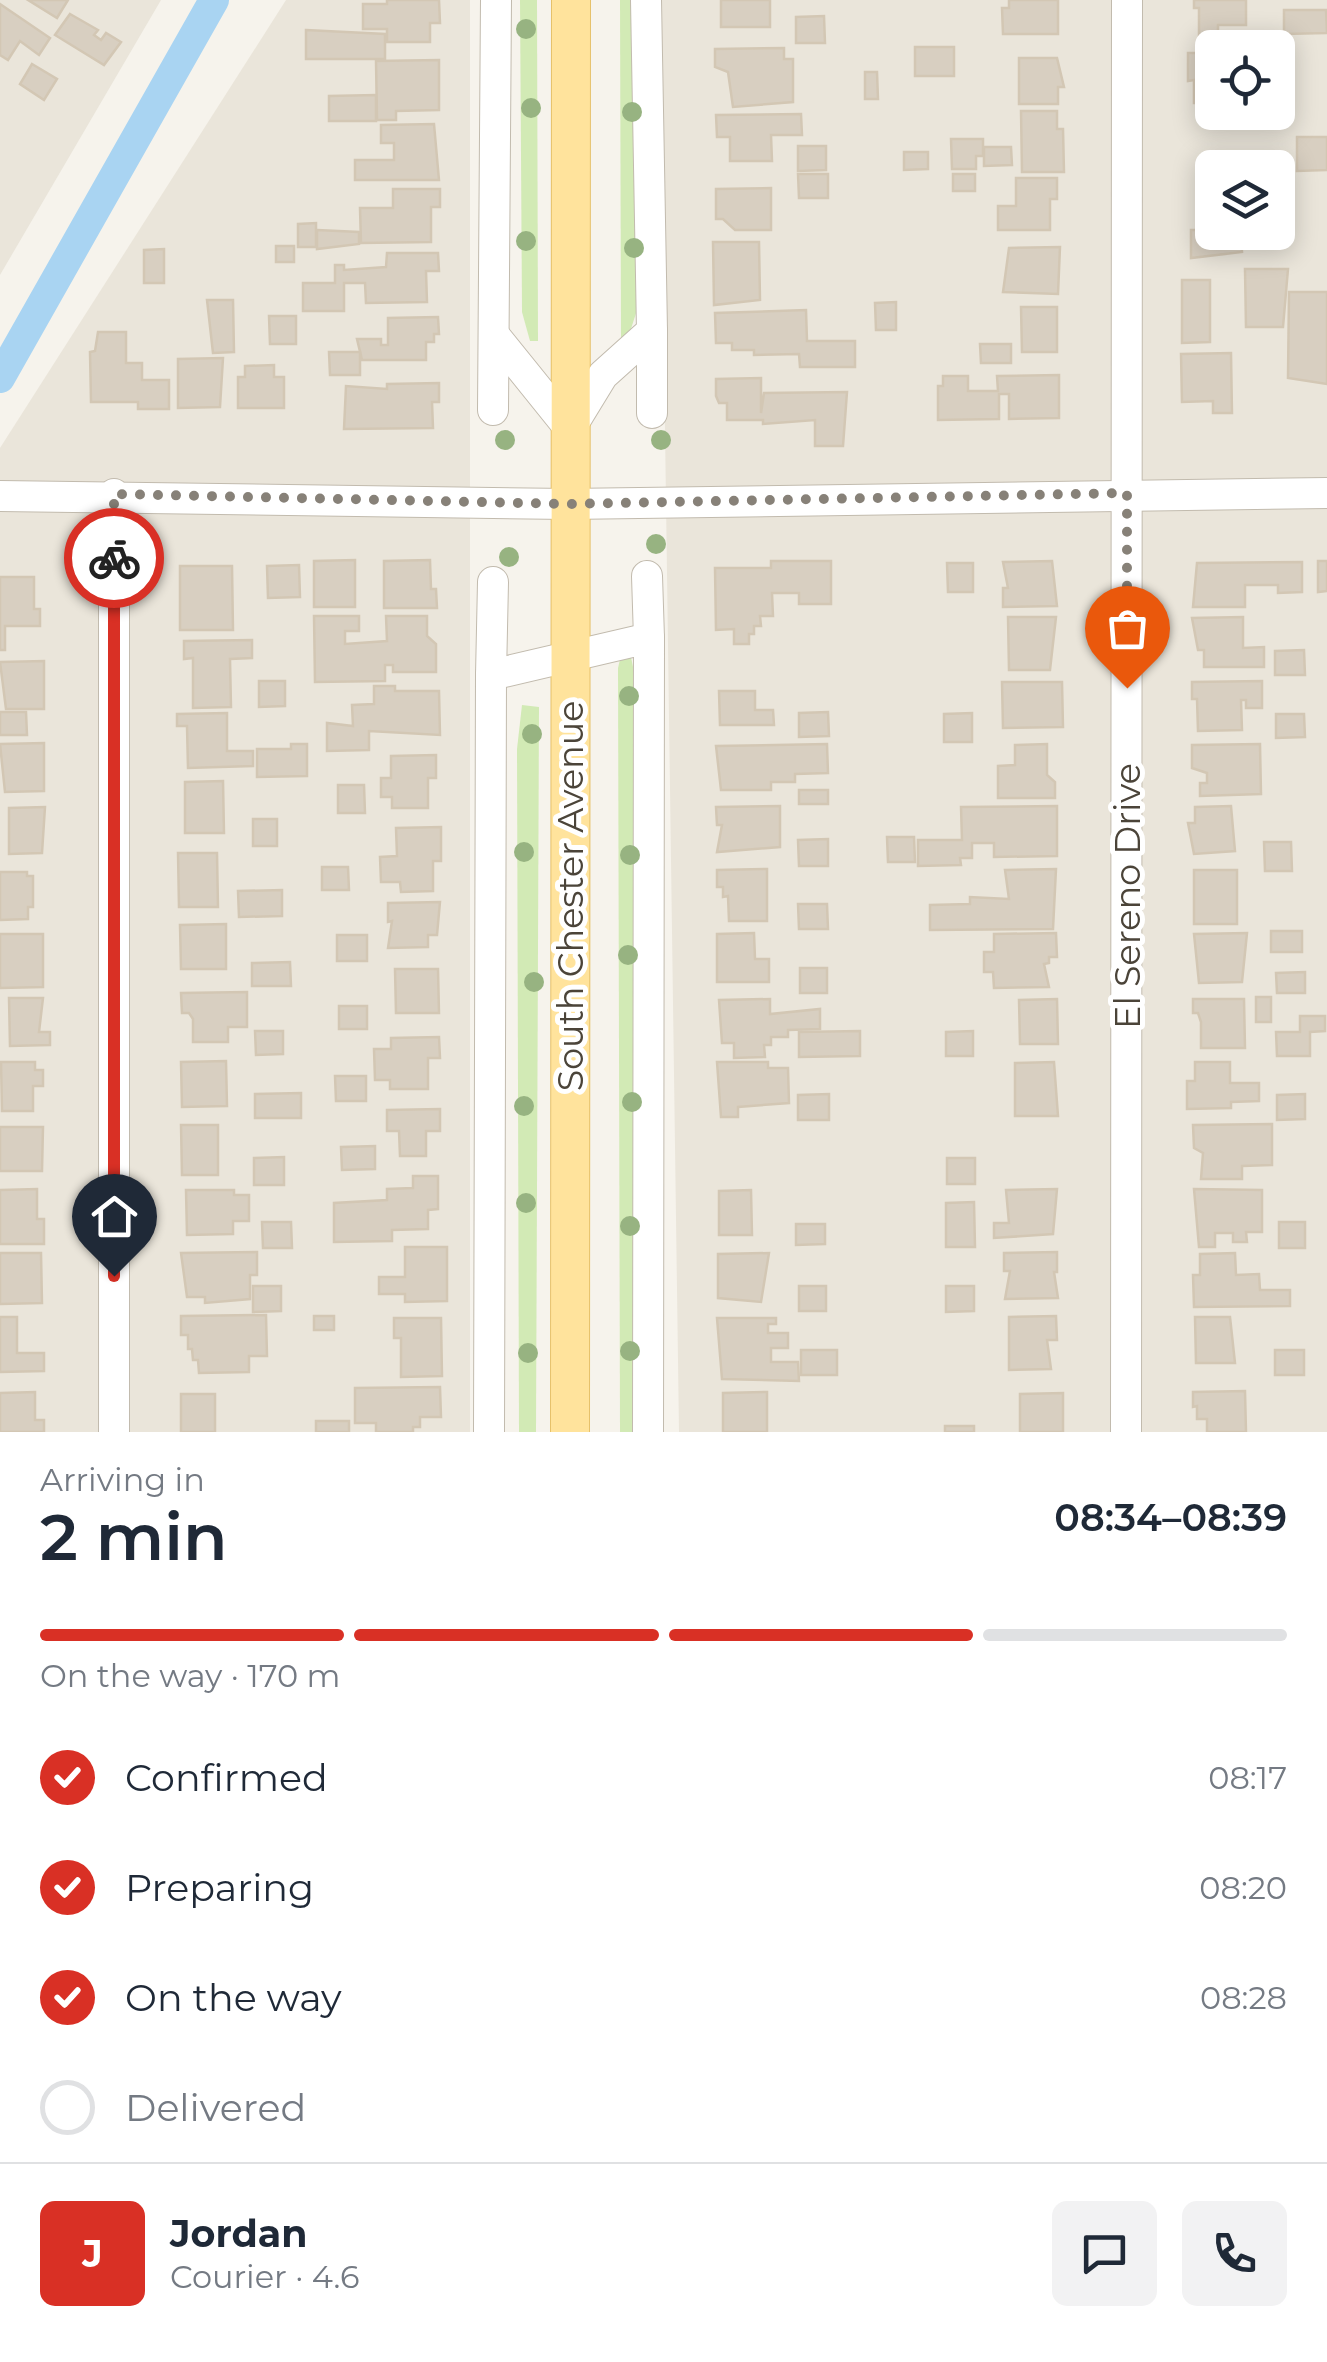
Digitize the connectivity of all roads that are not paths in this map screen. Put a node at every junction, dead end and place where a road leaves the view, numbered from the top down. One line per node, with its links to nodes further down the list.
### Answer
1 (496, 0): 6 (street)
2 (571, 0): 9 (main road, South Chester Avenue)
3 (646, 0): 5 (street)
4 (1128, 0): 10 (street, El Sereno Drive)
5 (652, 331): 8 (street); 9 (street)
6 (495, 336): 7 (street); 9 (street)
7 (493, 410)
8 (652, 413)
9 (570, 429): 14 (main road, South Chester Avenue)
10 (1127, 493): 11 (street); 14 (street); 24 (street, El Sereno Drive)
11 (1327, 493)
12 (114, 494): 13 (street); 14 (street); 20 (street)
13 (4, 496)
14 (568, 504): 18 (main road, South Chester Avenue)
15 (647, 576): 17 (street)
16 (493, 582): 19 (street)
17 (649, 638): 18 (street); 23 (street)
18 (570, 658): 19 (street); 22 (main road, South Chester Avenue)
19 (492, 674): 21 (street)
20 (114, 1432)
21 (489, 1432)
22 (570, 1432)
23 (648, 1432)
24 (1126, 1432)

